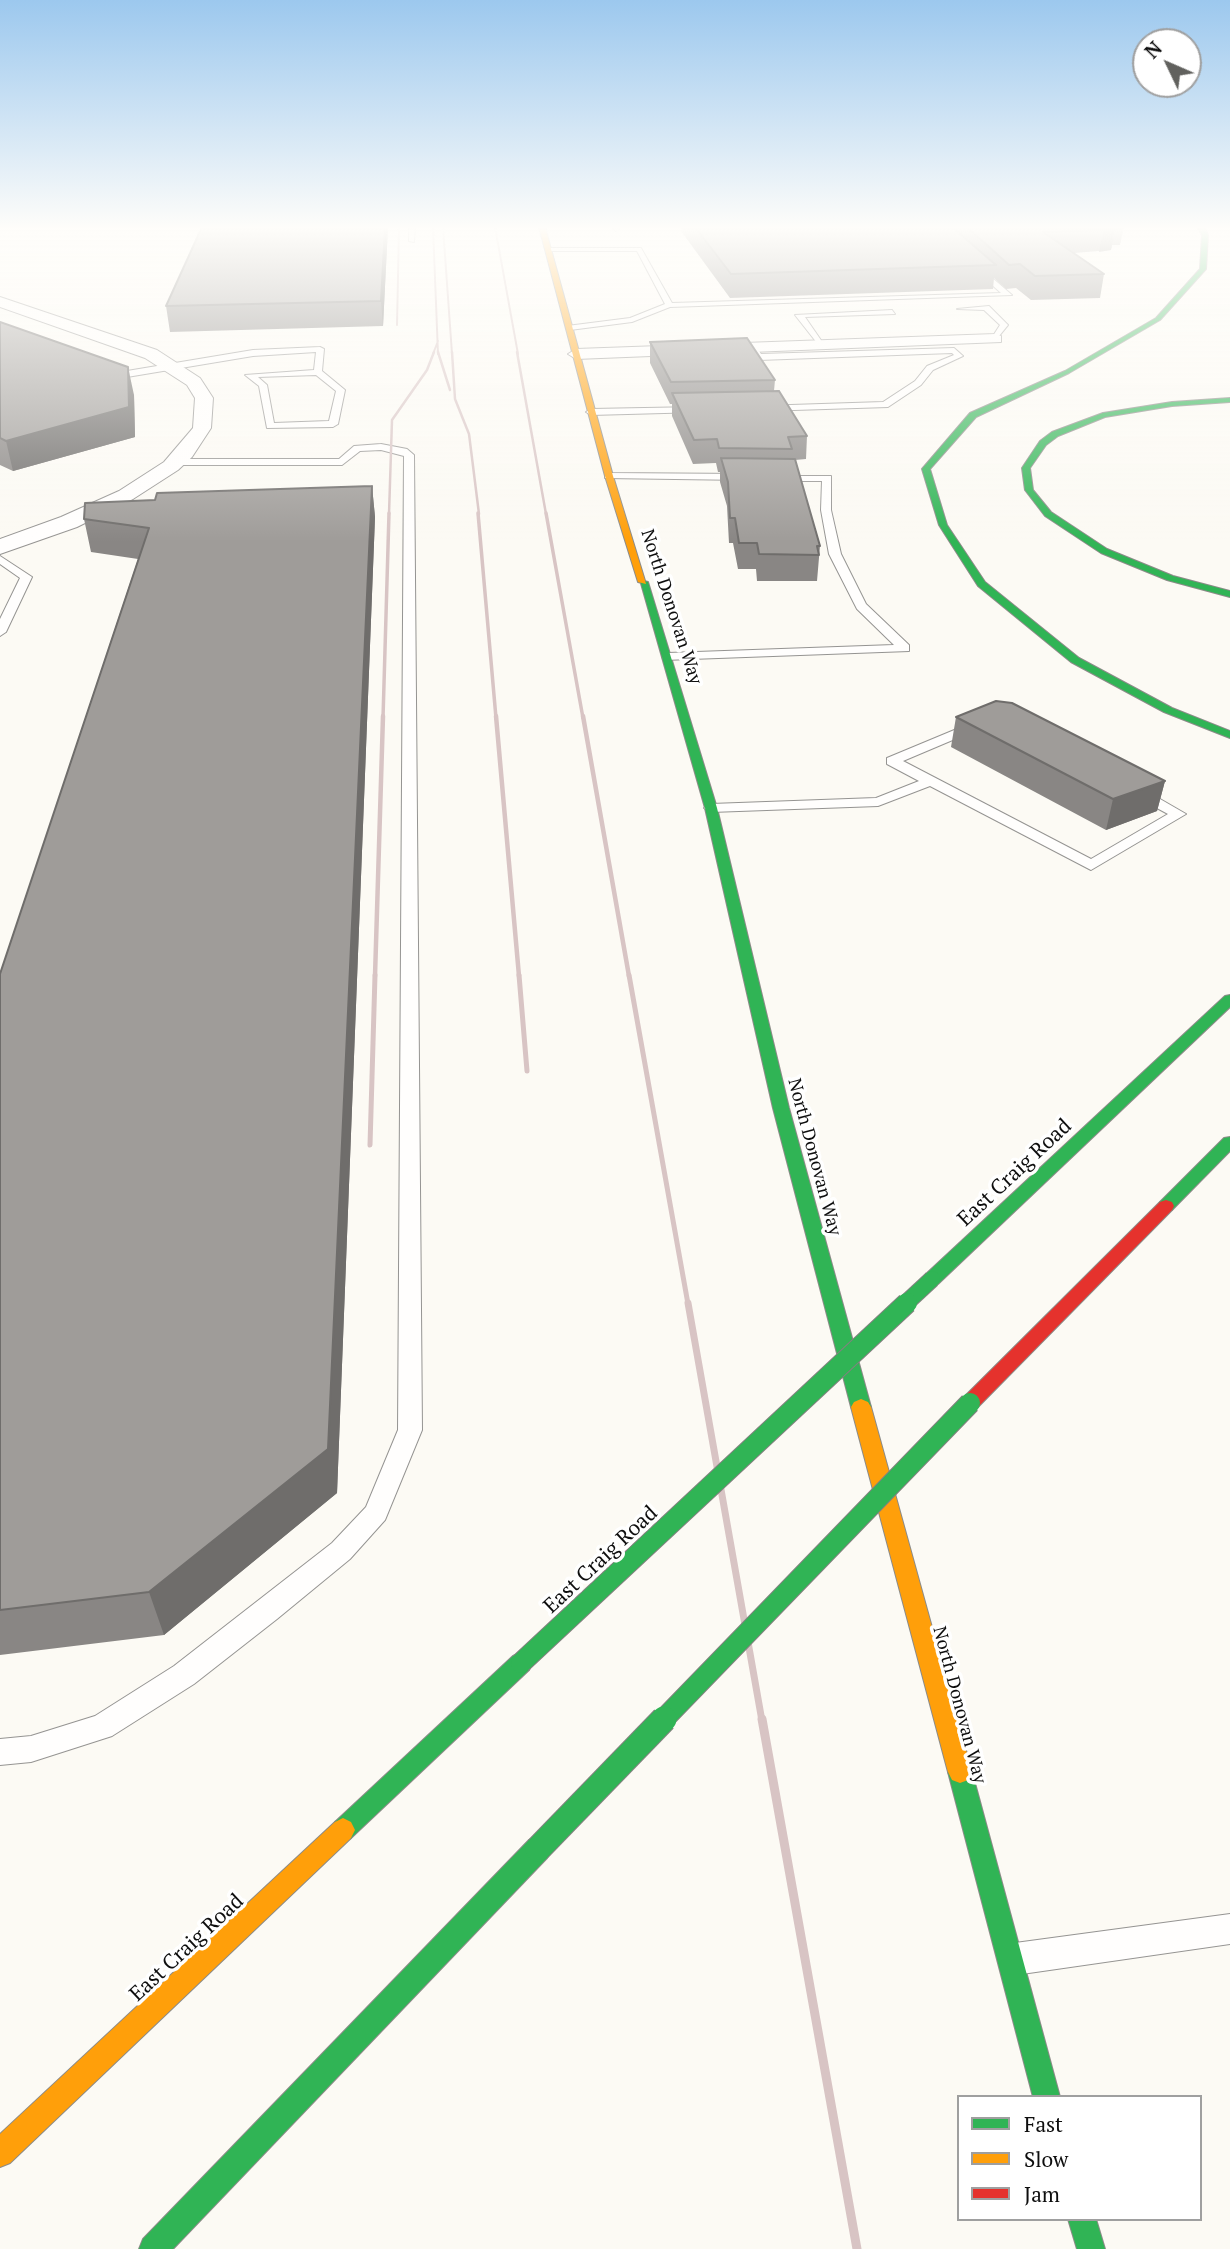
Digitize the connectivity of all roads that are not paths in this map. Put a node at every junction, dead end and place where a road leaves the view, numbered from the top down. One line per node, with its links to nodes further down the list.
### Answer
1 (87, 332): 11 (street)
2 (571, 332): 9 (main road, North Donovan Way)
3 (811, 332): 7 (lane)
4 (1000, 332): 6 (lane)
5 (1136, 332): 25 (main road)
6 (995, 339): 7 (street)
7 (821, 346): 8 (street)
8 (753, 348): 9 (street); 14 (lane)
9 (576, 354): 16 (main road, North Donovan Way)
10 (100, 363): 11 (lane)
11 (175, 368): 12 (lane); 17 (street)
12 (318, 372): 12 (lane)
13 (1230, 400): 21 (main road)
14 (747, 408)
15 (707, 409): 16 (lane)
16 (591, 412): 18 (main road, North Donovan Way)
17 (175, 462): 19 (street); 31 (lane)
18 (609, 476): 23 (main road, North Donovan Way); 23 (lane)
19 (0, 547)
20 (0, 559): 22 (lane)
21 (1230, 594)
22 (0, 632)
23 (668, 657): 28 (main road, North Donovan Way)
24 (995, 717): 26 (lane)
25 (1230, 735)
26 (931, 781): 27 (lane); 28 (lane)
27 (1118, 782)
28 (711, 808): 33 (main road, North Donovan Way)
29 (1230, 999): 35 (main road, East Craig Road, bridge)
30 (1230, 1142): 37 (main road, bridge)
31 (0, 1752)
32 (1230, 1928): 33 (lane)
33 (1007, 1960): 34 (main road, North Donovan Way)
34 (1046, 2095)
35 (0, 2153)
36 (1083, 2221): 38 (main road)
37 (153, 2249)
38 (1090, 2249)

